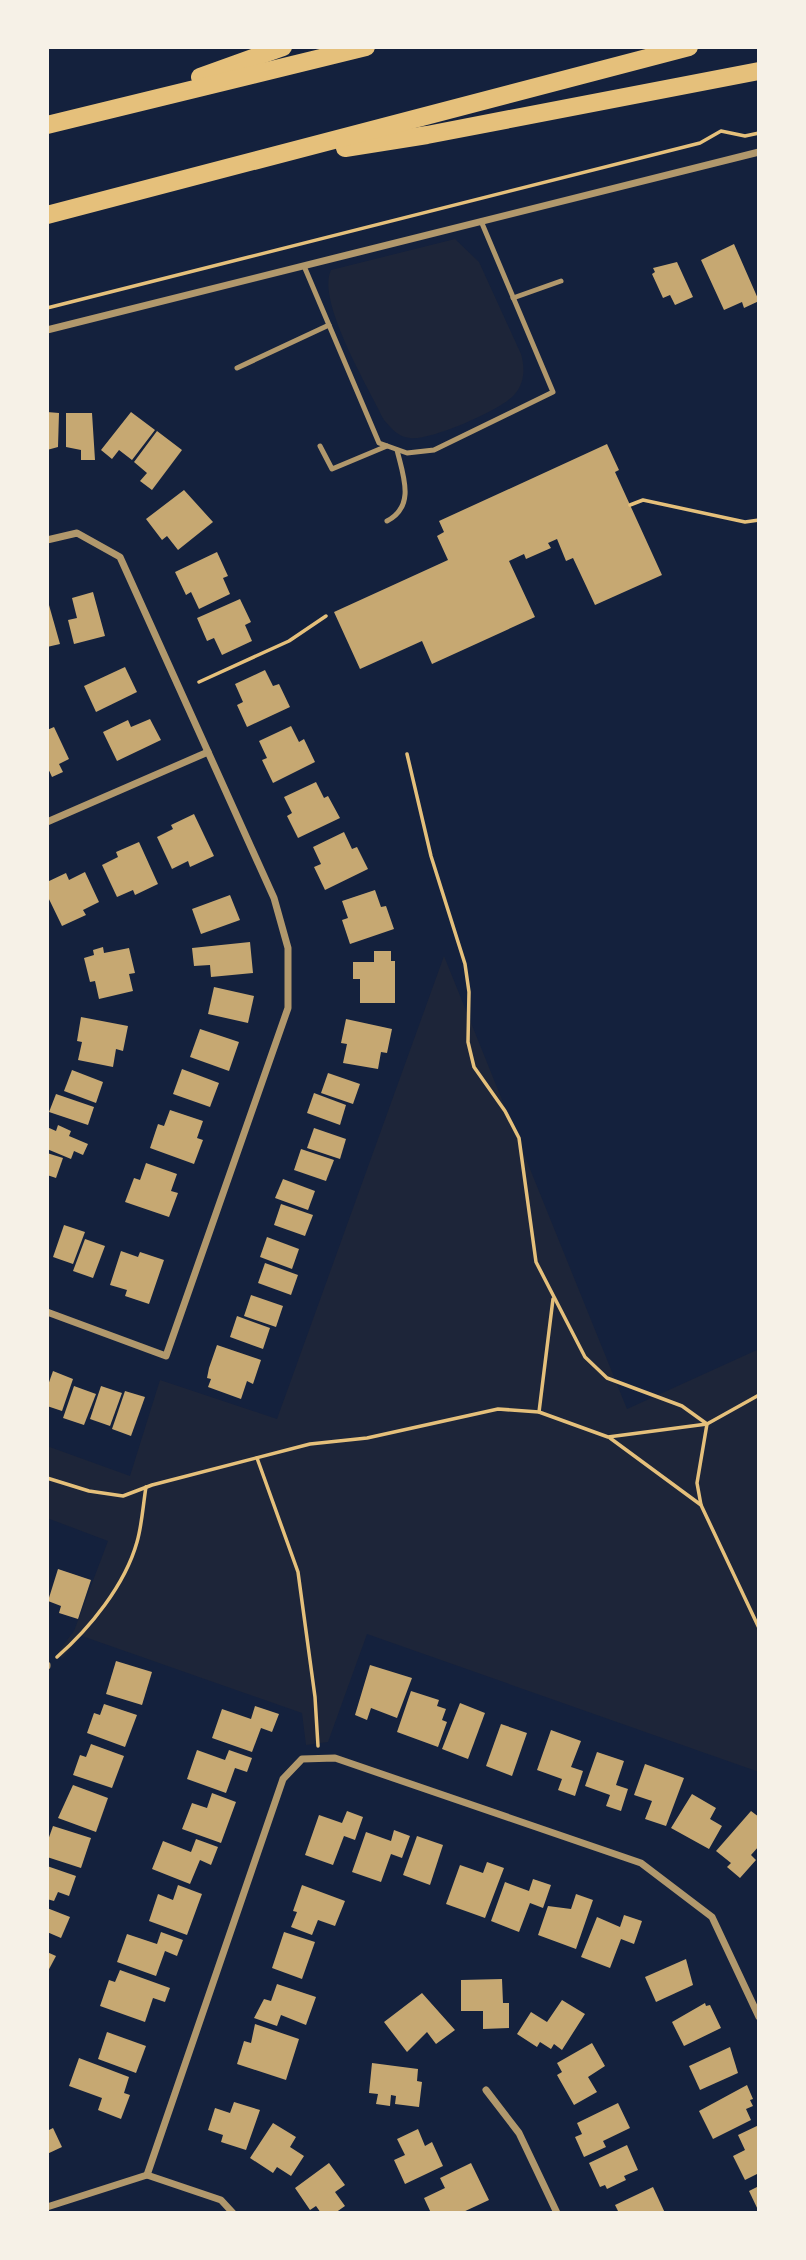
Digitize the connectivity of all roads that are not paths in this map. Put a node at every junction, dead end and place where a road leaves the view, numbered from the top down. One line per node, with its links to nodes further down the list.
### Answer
1 (282, 47): 5 (highway)
2 (366, 47): 5 (highway)
3 (688, 47): 8 (highway)
4 (759, 71): 8 (highway)
5 (117, 107): 6 (highway)
6 (47, 125)
7 (758, 154): 10 (street)
8 (251, 162): 9 (highway)
9 (47, 215)
10 (481, 221): 11 (street); 13 (lane)
11 (304, 266): 14 (lane); 15 (street)
12 (561, 281): 13 (lane)
13 (513, 298): 19 (lane)
14 (329, 326): 16 (lane); 18 (lane)
15 (47, 330)
16 (237, 368)
17 (320, 446): 18 (lane)
18 (387, 446): 19 (lane)
19 (397, 450): 20 (lane)
20 (387, 522)
21 (47, 540): 22 (street)
22 (208, 752): 23 (street); 24 (street)
23 (47, 822)
24 (47, 1312)
25 (759, 2017): 27 (street)
26 (486, 2090): 30 (street)
27 (147, 2175): 28 (street); 29 (street)
28 (47, 2207)
29 (233, 2213)
30 (557, 2213)

